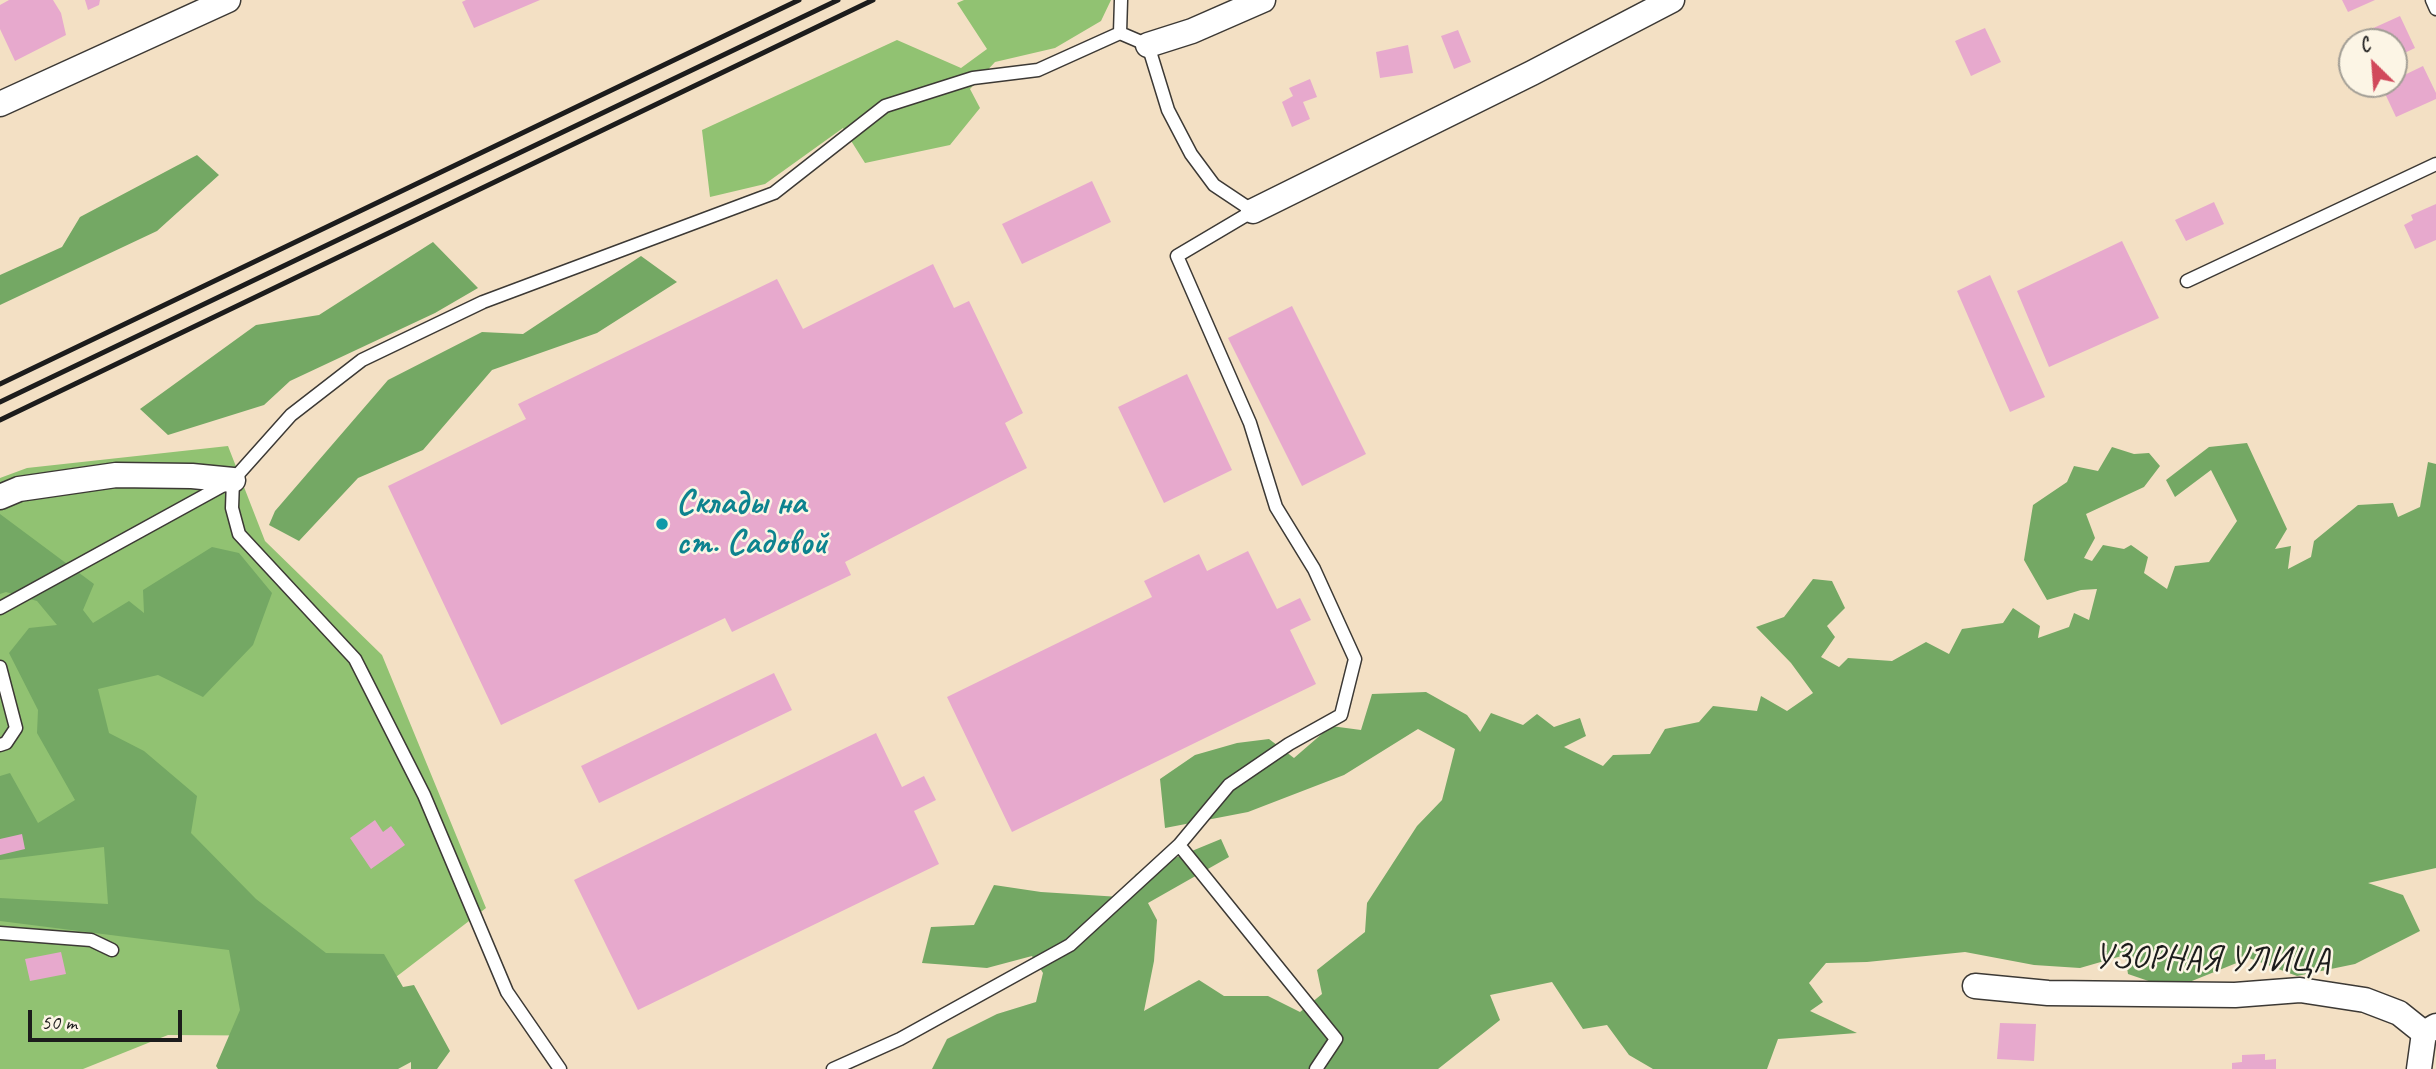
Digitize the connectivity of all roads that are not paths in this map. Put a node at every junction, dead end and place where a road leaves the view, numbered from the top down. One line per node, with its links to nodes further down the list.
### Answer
1 (228, 0): 9 (street)
2 (1121, 0): 7 (lane)
3 (1263, 0): 8 (street)
4 (1672, 0): 11 (street)
5 (2432, 0): 6 (lane)
6 (2436, 9)
7 (1120, 33): 8 (lane); 13 (lane)
8 (1148, 45): 11 (lane)
9 (0, 104)
10 (2436, 164): 12 (lane)
11 (1254, 211): 18 (lane)
12 (2187, 281)
13 (233, 481): 14 (street); 15 (lane); 23 (lane)
14 (0, 497)
15 (0, 608)
16 (0, 667): 17 (lane)
17 (0, 745)
18 (1179, 845): 24 (lane); 25 (lane)
19 (0, 933): 20 (lane)
20 (113, 950)
21 (1975, 986): 22 (street, УЗОРНАЯ УЛИЦА)
22 (2430, 1030): 26 (street)
23 (560, 1069)
24 (833, 1069)
25 (1316, 1069)
26 (2419, 1069)

